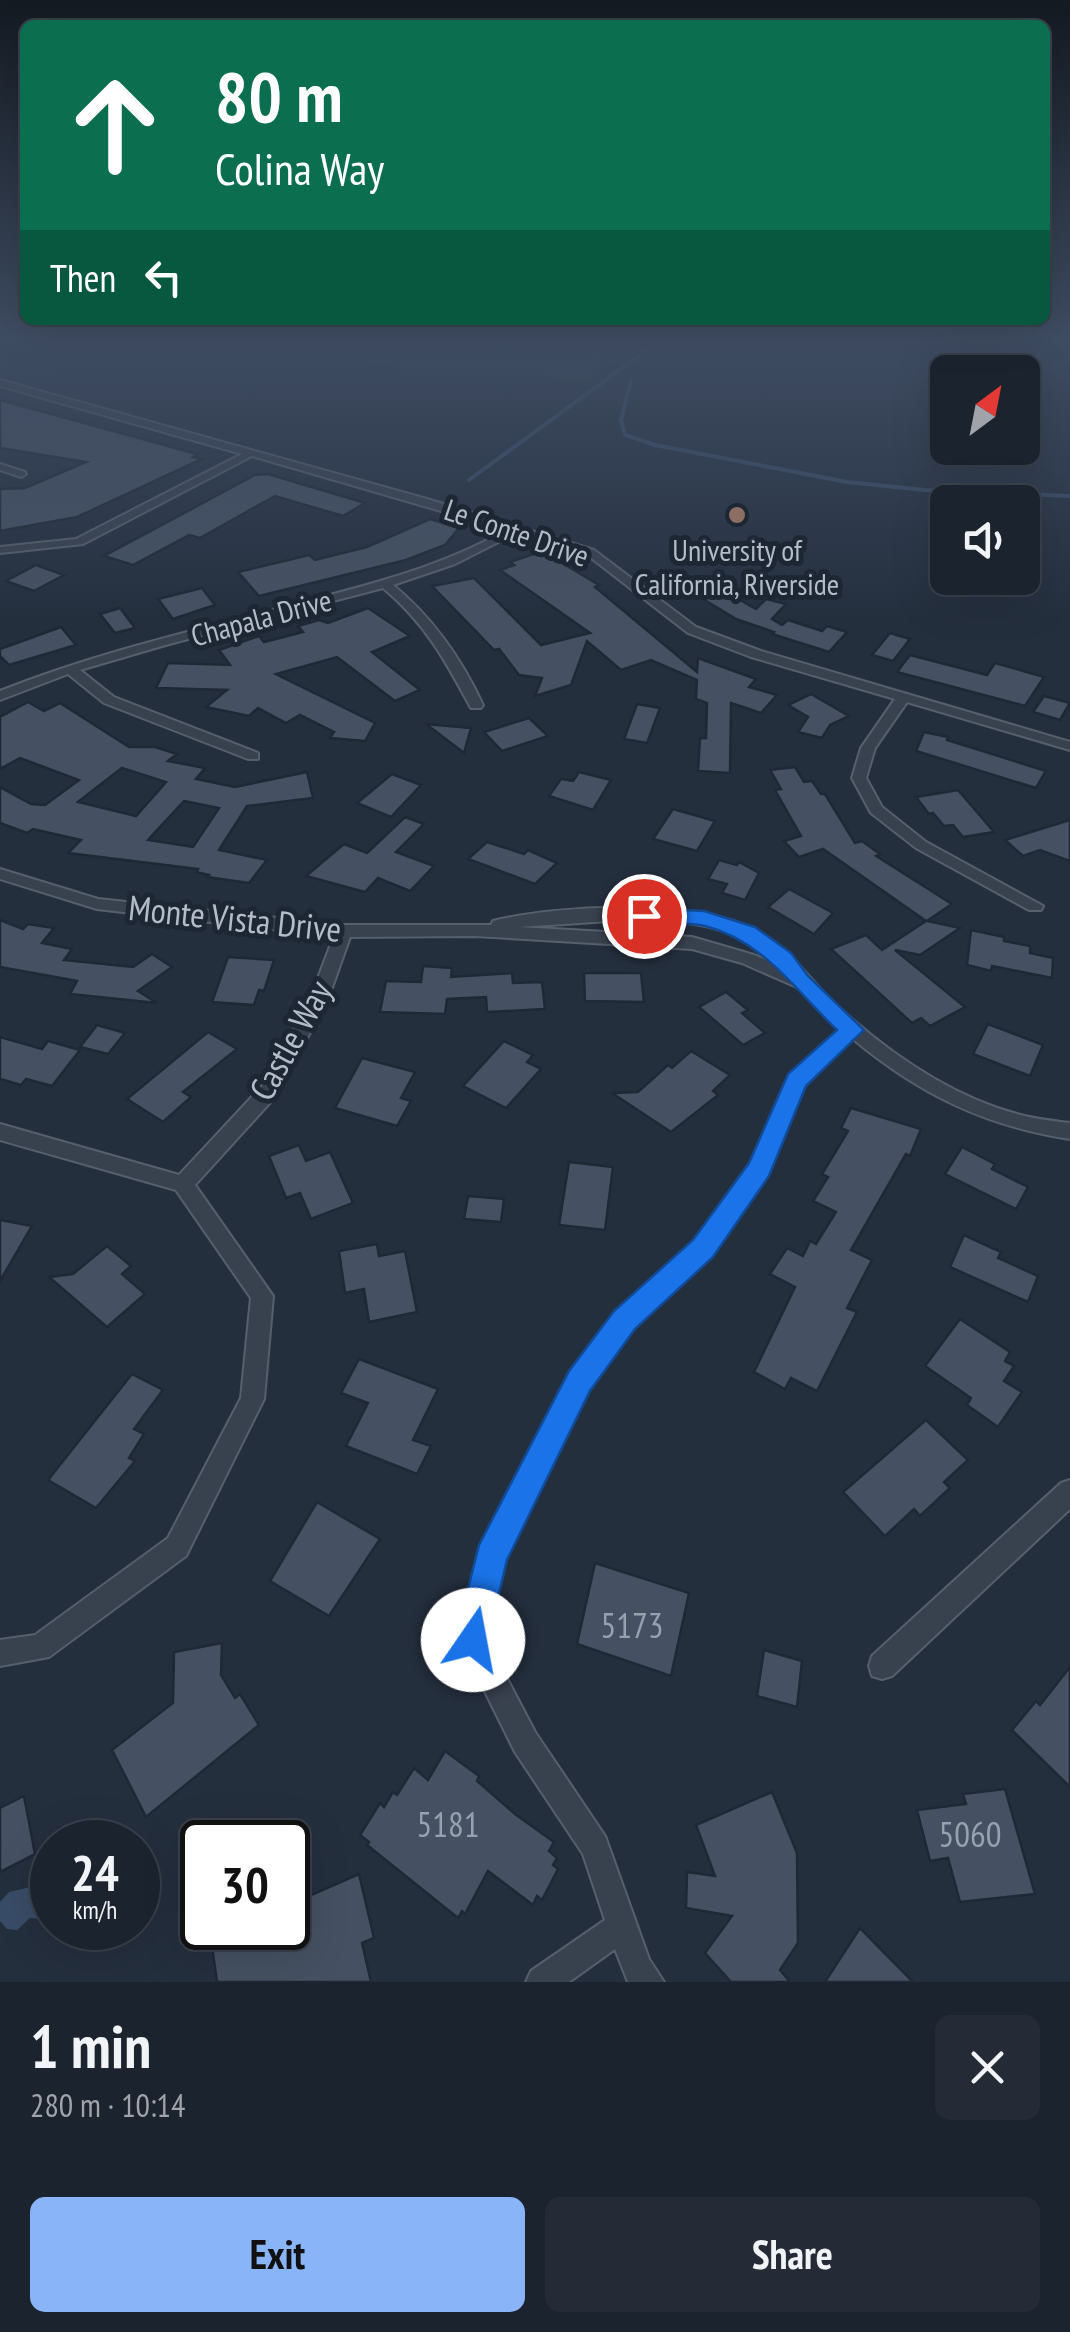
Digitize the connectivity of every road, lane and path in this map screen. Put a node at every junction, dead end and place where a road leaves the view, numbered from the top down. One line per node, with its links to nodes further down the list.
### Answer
1 (181, 433): 2 (street, Le Conte Drive)
2 (251, 453): 5 (street, Le Conte Drive); 6 (street)
3 (0, 467): 4 (street)
4 (21, 474)
5 (517, 528): 7 (street, Chapala Drive); 10 (street, Le Conte Drive)
6 (0, 550)
7 (385, 584): 8 (street, Chapala Drive); 11 (street)
8 (70, 669): 9 (street, Chapala Drive); 13 (street)
9 (0, 696)
10 (903, 698): 12 (street, Le Conte Drive); 15 (street)
11 (476, 705)
12 (1070, 746)
13 (253, 756)
14 (0, 874): 17 (street, Monte Vista Drive)
15 (1036, 906)
16 (474, 930): 17 (street, Monte Vista Drive); 18 (street, Monte Vista Drive); 18 (street, Monte Vista Drive)
17 (344, 931): 22 (street, Castle Way)
18 (800, 982): 19 (street, Monte Vista Drive)
19 (852, 1030): 20 (street, Monte Vista Drive); 26 (street)
20 (1070, 1131)
21 (0, 1132): 22 (street)
22 (183, 1184): 24 (street)
23 (1070, 1492): 25 (street)
24 (0, 1654)
25 (882, 1666)
26 (622, 1926): 27 (street); 28 (street)
27 (542, 1982)
28 (648, 1982)

